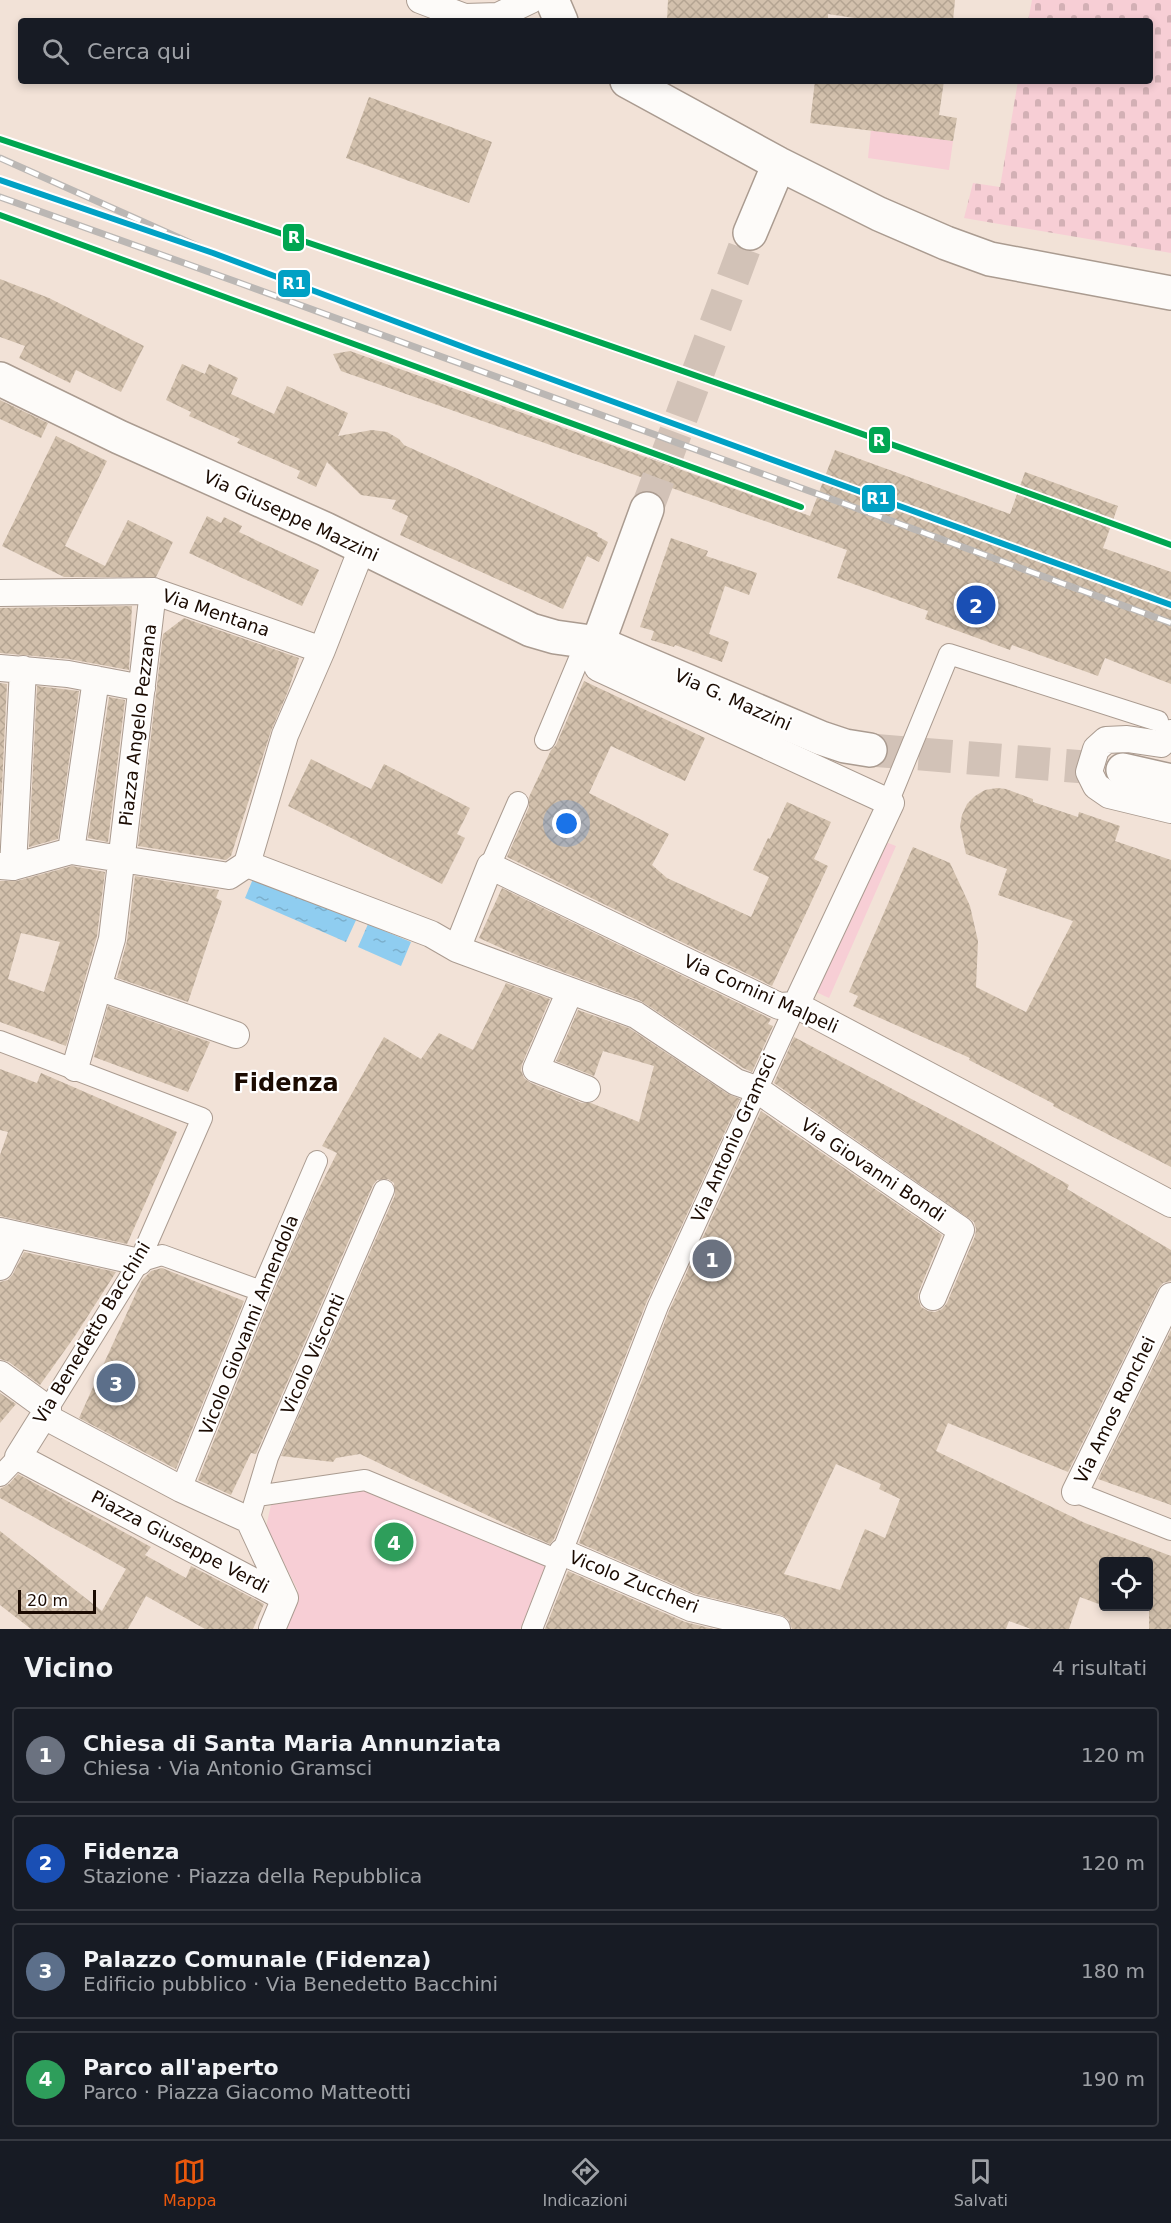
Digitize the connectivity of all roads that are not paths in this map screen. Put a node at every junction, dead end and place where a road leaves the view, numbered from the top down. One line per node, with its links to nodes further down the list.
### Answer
1 (420, 0): 4 (street)
2 (531, 0): 5 (street)
3 (552, 0): 6 (street)
4 (467, 18)
5 (479, 18)
6 (560, 18)
7 (632, 84): 8 (street)
8 (778, 164): 9 (street); 10 (street)
9 (750, 233)
10 (1171, 293)
11 (0, 379): 13 (street, Via Giuseppe Mazzini)
12 (647, 509): 16 (street)
13 (362, 548): 16 (street, Via Giuseppe Mazzini); 17 (street)
14 (153, 591): 15 (street, Via Mentana); 17 (street, Via Mentana); 20 (street, Piazza Angelo Pezzana)
15 (0, 593)
16 (592, 642): 22 (street); 23 (street, Via G. Mazzini); 27 (street)
17 (322, 650): 31 (street)
18 (12, 668): 19 (street); 33 (street)
19 (96, 679): 20 (street); 29 (street)
20 (142, 688): 30 (street, Piazza Angelo Pezzana)
21 (1166, 735): 27 (street, Via Antonio Gramsci); 28 (street)
22 (545, 740)
23 (870, 750)
24 (1123, 770): 25 (street)
25 (1171, 781)
26 (519, 802): 32 (street)
27 (891, 803): 37 (street, Via Antonio Gramsci)
28 (1171, 810)
29 (71, 851): 30 (street); 33 (street)
30 (122, 860): 31 (street); 35 (street, Piazza Angelo Pezzana)
31 (247, 864): 34 (street)
32 (490, 866): 34 (street); 37 (street, Via Cornini Malpeli)
33 (6, 867)
34 (457, 949): 36 (street)
35 (98, 987): 38 (street); 40 (street, Piazza Angelo Pezzana)
36 (570, 991): 41 (street); 42 (street)
37 (796, 1005): 42 (street, Via Antonio Gramsci); 45 (street, Via Cornini Malpeli)
38 (236, 1035)
39 (0, 1041): 40 (street)
40 (75, 1068): 47 (street, Via Benedetto Bacchini)
41 (587, 1089)
42 (756, 1089): 51 (street, Via Giovanni Bondi); 62 (street, Via Antonio Gramsci)
43 (317, 1161): 49 (street, Vicolo Giovanni Amendola)
44 (384, 1190): 59 (street, Vicolo Visconti)
45 (1171, 1204)
46 (8, 1233): 47 (street); 48 (street)
47 (139, 1262): 49 (street); 54 (street, Via Benedetto Bacchini)
48 (0, 1267)
49 (261, 1291): 57 (street, Vicolo Giovanni Amendola)
50 (1171, 1296): 52 (street, Via Amos Ronchei)
51 (933, 1297)
52 (1162, 1337): 58 (street, Via Amos Ronchei)
53 (0, 1374): 54 (street)
54 (46, 1412): 55 (street, Via Benedetto Bacchini); 57 (street)
55 (18, 1457): 56 (street, Via Benedetto Bacchini); 63 (street, Piazza Giuseppe Verdi)
56 (0, 1476)
57 (181, 1489): 60 (street)
58 (1075, 1492): 61 (street)
59 (257, 1496): 60 (street, Vicolo Visconti); 62 (street)
60 (249, 1520): 63 (street, Piazza Giuseppe Verdi)
61 (1171, 1530)
62 (560, 1556): 65 (street, Via Antonio Gramsci); 66 (street, Vicolo Zuccheri)
63 (285, 1598): 64 (street)
64 (272, 1629)
65 (532, 1629)
66 (777, 1629)

